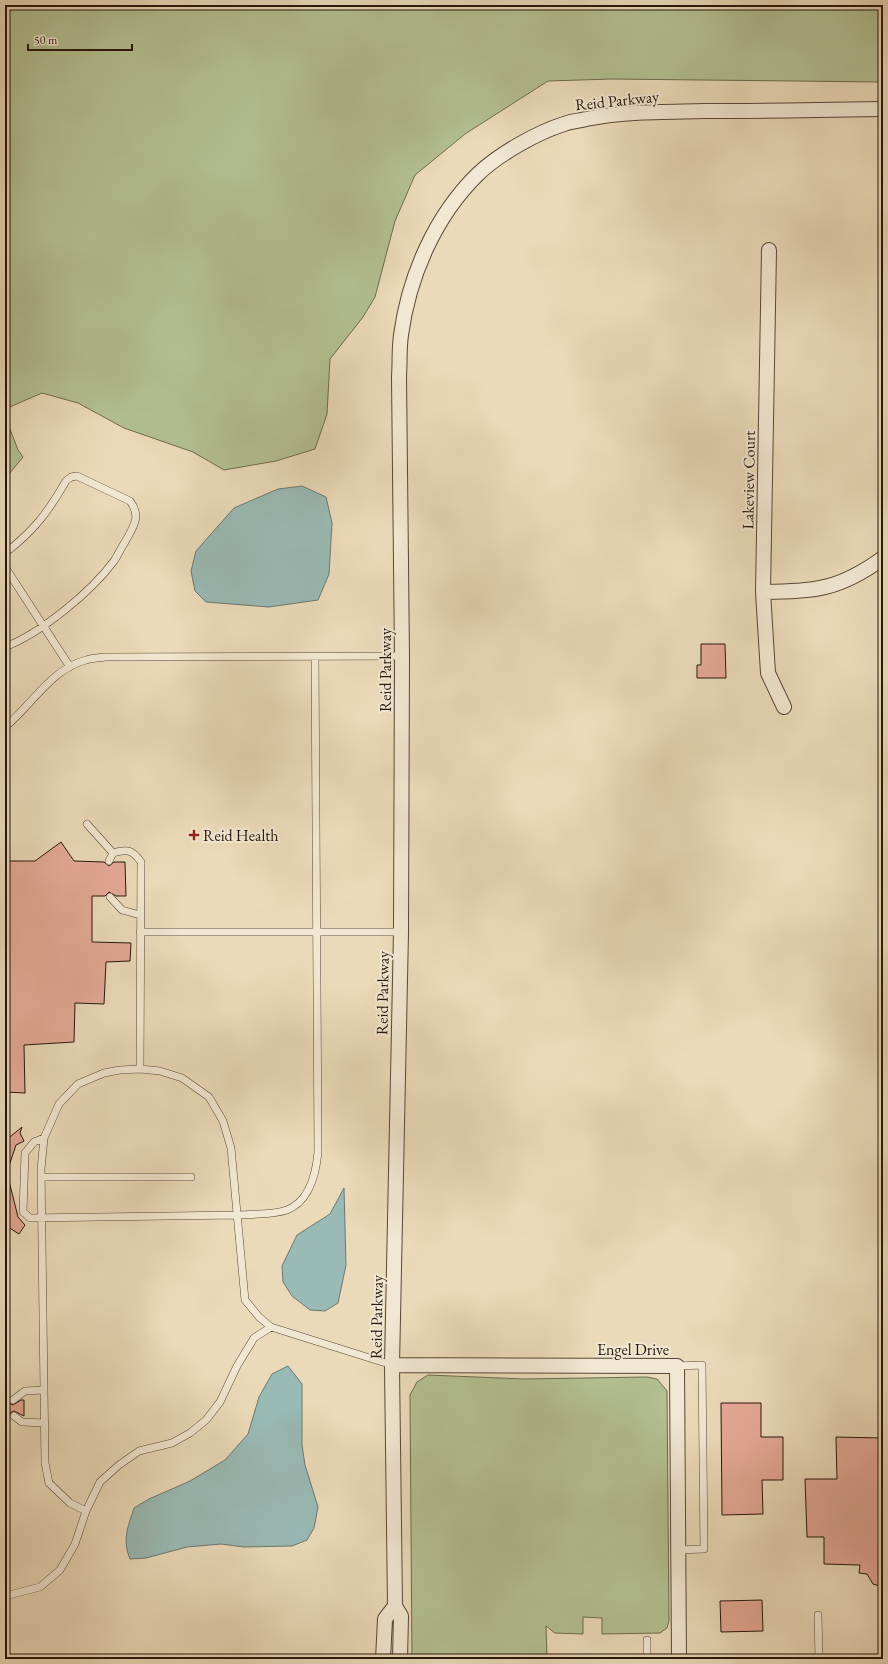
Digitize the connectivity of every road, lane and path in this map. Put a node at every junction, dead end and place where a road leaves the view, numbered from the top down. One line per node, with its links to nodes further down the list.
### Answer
1 (883, 109): 9 (street, Reid Parkway)
2 (768, 250): 6 (street, Lakeview Court)
3 (5, 553): 7 (lane)
4 (883, 558): 6 (street)
5 (5, 567): 7 (lane)
6 (763, 592): 12 (street, Lakeview Court)
7 (43, 626): 8 (lane); 11 (lane)
8 (5, 647)
9 (402, 656): 10 (lane); 21 (street, Reid Parkway)
10 (315, 657): 11 (lane); 19 (lane)
11 (70, 666): 13 (lane)
12 (784, 707)
13 (5, 727)
14 (87, 824): 15 (lane)
15 (113, 853): 16 (lane); 18 (lane)
16 (109, 861)
17 (110, 897): 18 (lane)
18 (140, 915): 20 (lane)
19 (317, 931): 20 (lane); 21 (lane); 26 (lane)
20 (140, 932): 22 (lane)
21 (401, 932): 29 (street, Reid Parkway)
22 (140, 1069): 23 (lane); 26 (lane)
23 (44, 1138): 24 (lane); 27 (lane)
24 (42, 1177): 25 (lane); 27 (lane)
25 (191, 1177)
26 (237, 1215): 27 (lane); 28 (lane)
27 (42, 1217): 31 (lane)
28 (271, 1327): 29 (lane); 35 (lane)
29 (392, 1365): 30 (street, Engel Drive); 38 (street, Reid Parkway)
30 (677, 1366): 36 (street, Engel Drive); 36 (lane)
31 (44, 1390): 32 (lane); 34 (lane)
32 (13, 1400)
33 (14, 1416): 34 (lane)
34 (45, 1423): 35 (lane)
35 (86, 1511): 37 (lane)
36 (679, 1550): 44 (street, Engel Drive)
37 (5, 1596)
38 (395, 1606): 41 (street); 42 (street, Reid Parkway)
39 (818, 1615): 45 (lane)
40 (647, 1640): 43 (lane)
41 (382, 1659)
42 (400, 1659)
43 (647, 1659)
44 (679, 1659)
45 (819, 1659)

